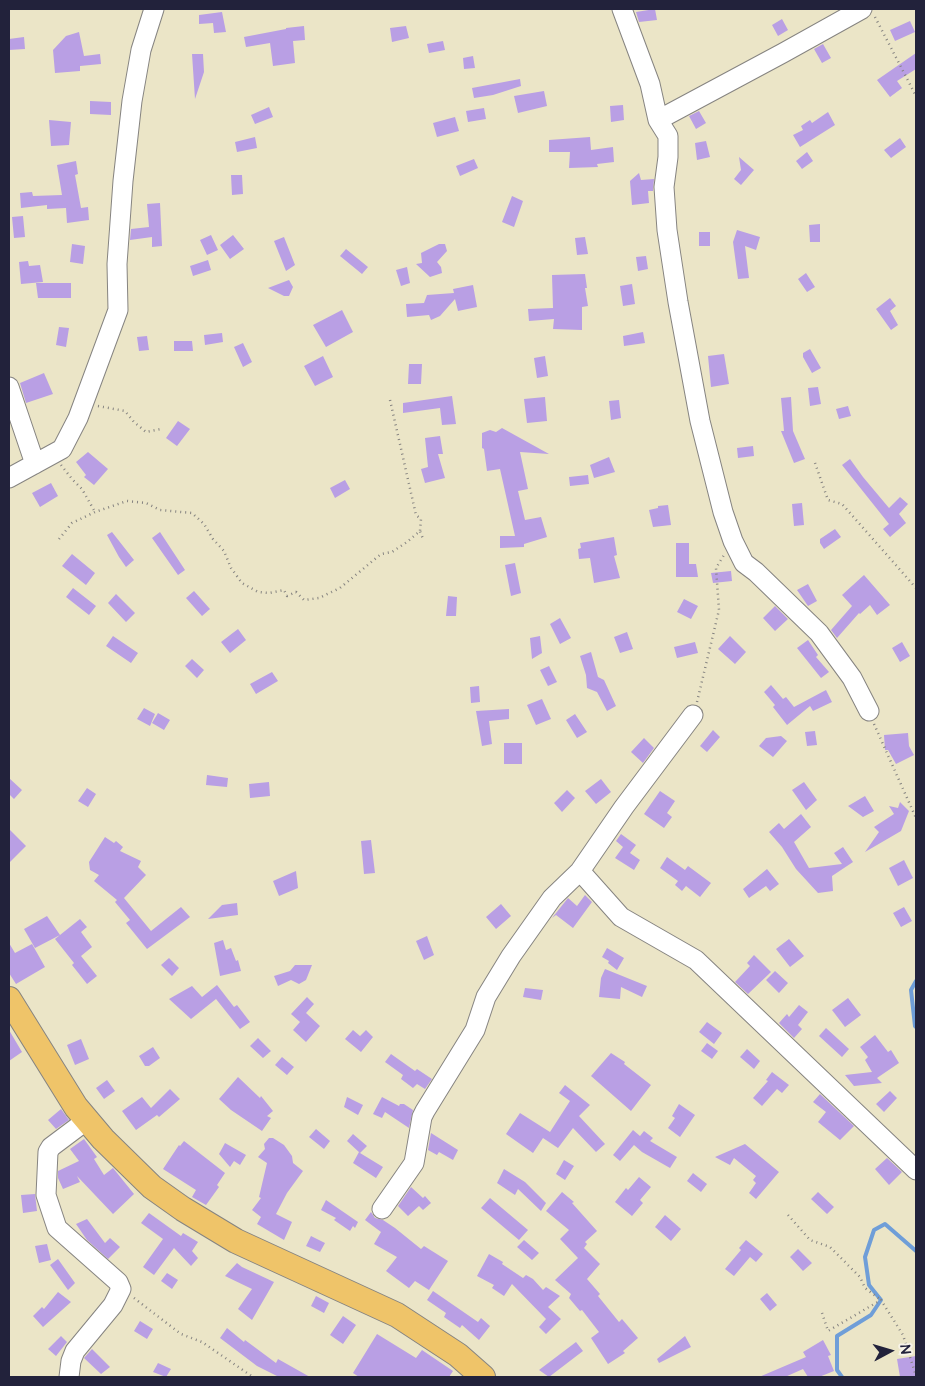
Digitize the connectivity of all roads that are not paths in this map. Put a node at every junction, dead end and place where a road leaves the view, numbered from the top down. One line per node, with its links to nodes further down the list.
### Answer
1 (154, 9): 6 (street)
2 (622, 9): 4 (street)
3 (862, 9): 4 (street)
4 (658, 120): 8 (street)
5 (9, 387): 6 (street)
6 (44, 459): 7 (street)
7 (9, 478)
8 (868, 711)
9 (694, 715): 10 (street)
10 (580, 871): 13 (street); 14 (street)
11 (9, 999): 12 (main road)
12 (87, 1120): 15 (street); 16 (main road)
13 (916, 1170)
14 (382, 1209)
15 (69, 1377)
16 (483, 1377)

